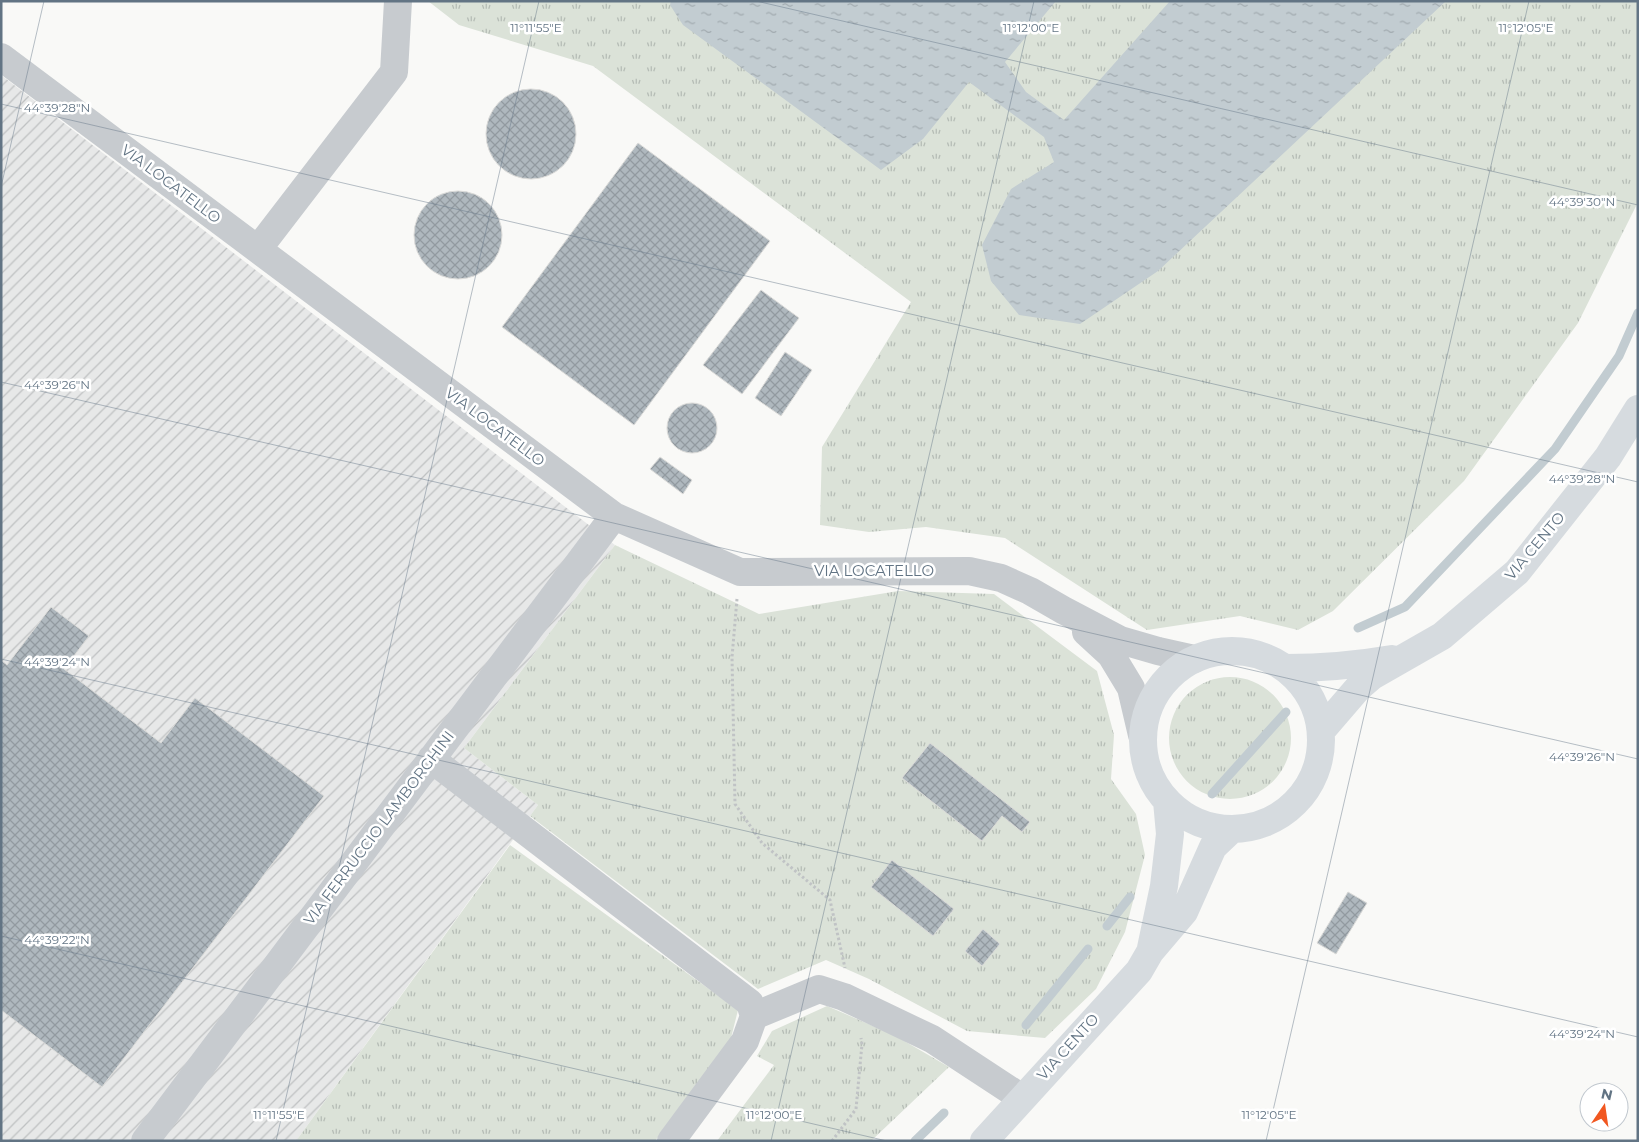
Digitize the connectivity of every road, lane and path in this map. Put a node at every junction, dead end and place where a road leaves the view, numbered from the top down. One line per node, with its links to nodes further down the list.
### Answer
1 (398, 1): 3 (street)
2 (1, 57): 3 (street, VIA LOCATELLO)
3 (258, 249): 5 (street, VIA LOCATELLO)
4 (1638, 409): 8 (main road, VIA CENTO)
5 (614, 516): 6 (street, VIA LOCATELLO); 13 (street, VIA FERRUCCIO LAMBORGHINI)
6 (740, 572): 7 (street, VIA LOCATELLO); 17 (path)
7 (1063, 610): 9 (street, VIA LOCATELLO); 12 (street, VIA LOCATELLO)
8 (1406, 656): 10 (main road, VIA CENTO); 11 (main road, VIA CENTO)
9 (1194, 659): 10 (main road, VIA CENTO); 12 (main road, VIA CENTO)
10 (1286, 668): 11 (main road, VIA CENTO)
11 (1321, 731): 15 (main road, VIA CENTO)
12 (1142, 735): 14 (main road, VIA CENTO)
13 (432, 759): 18 (street); 20 (street, VIA FERRUCCIO LAMBORGHINI)
14 (1167, 801): 15 (main road, VIA CENTO); 16 (main road, VIA CENTO)
15 (1232, 829): 16 (main road, VIA CENTO)
16 (1150, 952): 19 (main road, VIA CENTO)
17 (853, 1001): 18 (street); 19 (street); 22 (path)
18 (754, 1016): 21 (street)
19 (1022, 1098): 23 (main road, VIA CENTO)
20 (145, 1141)
21 (671, 1141)
22 (832, 1141)
23 (984, 1141)

